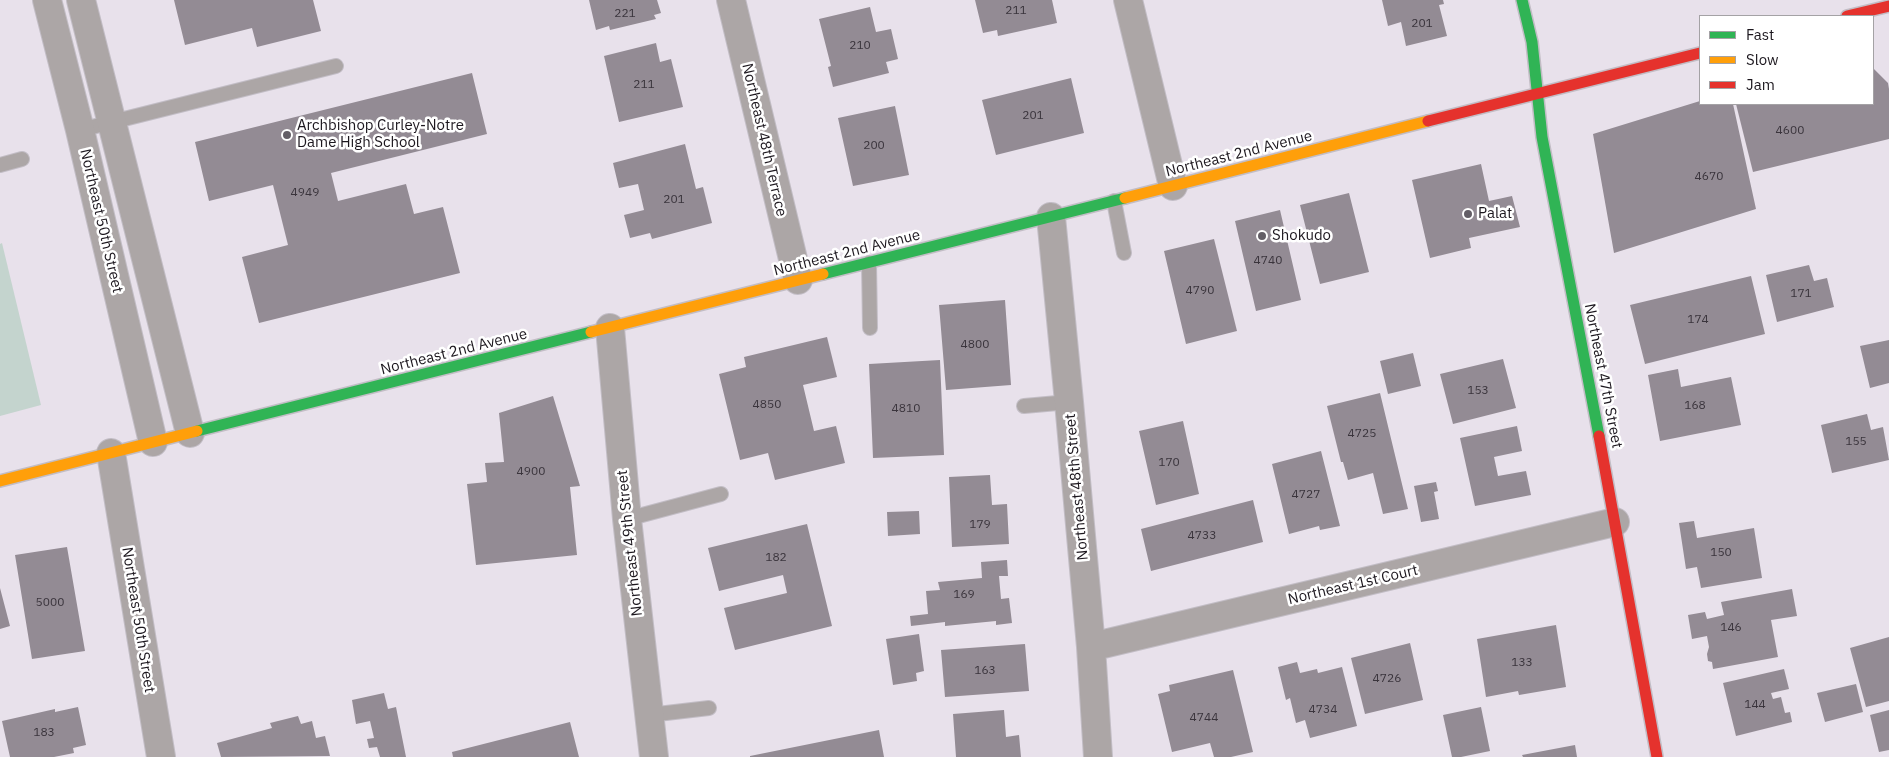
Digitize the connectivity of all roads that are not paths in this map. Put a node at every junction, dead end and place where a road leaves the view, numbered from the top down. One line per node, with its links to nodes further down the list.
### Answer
1 (47, 0): 12 (street, Northeast 50th Street)
2 (81, 0): 11 (street)
3 (731, 0): 20 (street, Northeast 48th Terrace)
4 (1128, 0): 15 (street)
5 (1522, 0): 10 (main road, Northeast 47th Street)
6 (1889, 6): 7 (main road)
7 (1851, 15)
8 (1699, 53): 10 (main road, Northeast 2nd Avenue)
9 (336, 66): 11 (lane)
10 (1538, 95): 15 (main road, Northeast 2nd Avenue); 31 (main road, Northeast 47th Street)
11 (110, 121): 12 (lane); 25 (street)
12 (80, 130): 26 (street, Northeast 50th Street)
13 (22, 159): 14 (lane)
14 (0, 165)
15 (1173, 186): 16 (main road, Northeast 2nd Avenue)
16 (1114, 202): 17 (main road, Northeast 2nd Avenue); 18 (lane)
17 (1051, 217): 19 (main road, Northeast 2nd Avenue); 23 (street, Northeast 48th Street)
18 (1124, 253)
19 (869, 263): 20 (main road, Northeast 2nd Avenue); 22 (lane)
20 (798, 280): 21 (main road, Northeast 2nd Avenue)
21 (610, 328): 25 (main road, Northeast 2nd Avenue); 30 (street, Northeast 49th Street)
22 (870, 328)
23 (1069, 402): 24 (lane); 32 (street, Northeast 48th Street)
24 (1024, 406)
25 (190, 433): 26 (main road, Northeast 2nd Avenue)
26 (153, 442): 27 (main road, Northeast 2nd Avenue)
27 (111, 453): 28 (main road, Northeast 2nd Avenue); 35 (street, Northeast 50th Street)
28 (0, 481)
29 (721, 494): 30 (lane)
30 (627, 520): 34 (street, Northeast 49th Street)
31 (1615, 522): 32 (street, Northeast 1st Court); 38 (main road, Northeast 47th Street)
32 (1091, 647): 37 (street, Northeast 48th Street)
33 (709, 708): 34 (lane)
34 (649, 715): 36 (street, Northeast 49th Street)
35 (161, 757)
36 (654, 757)
37 (1098, 757)
38 (1657, 757)

